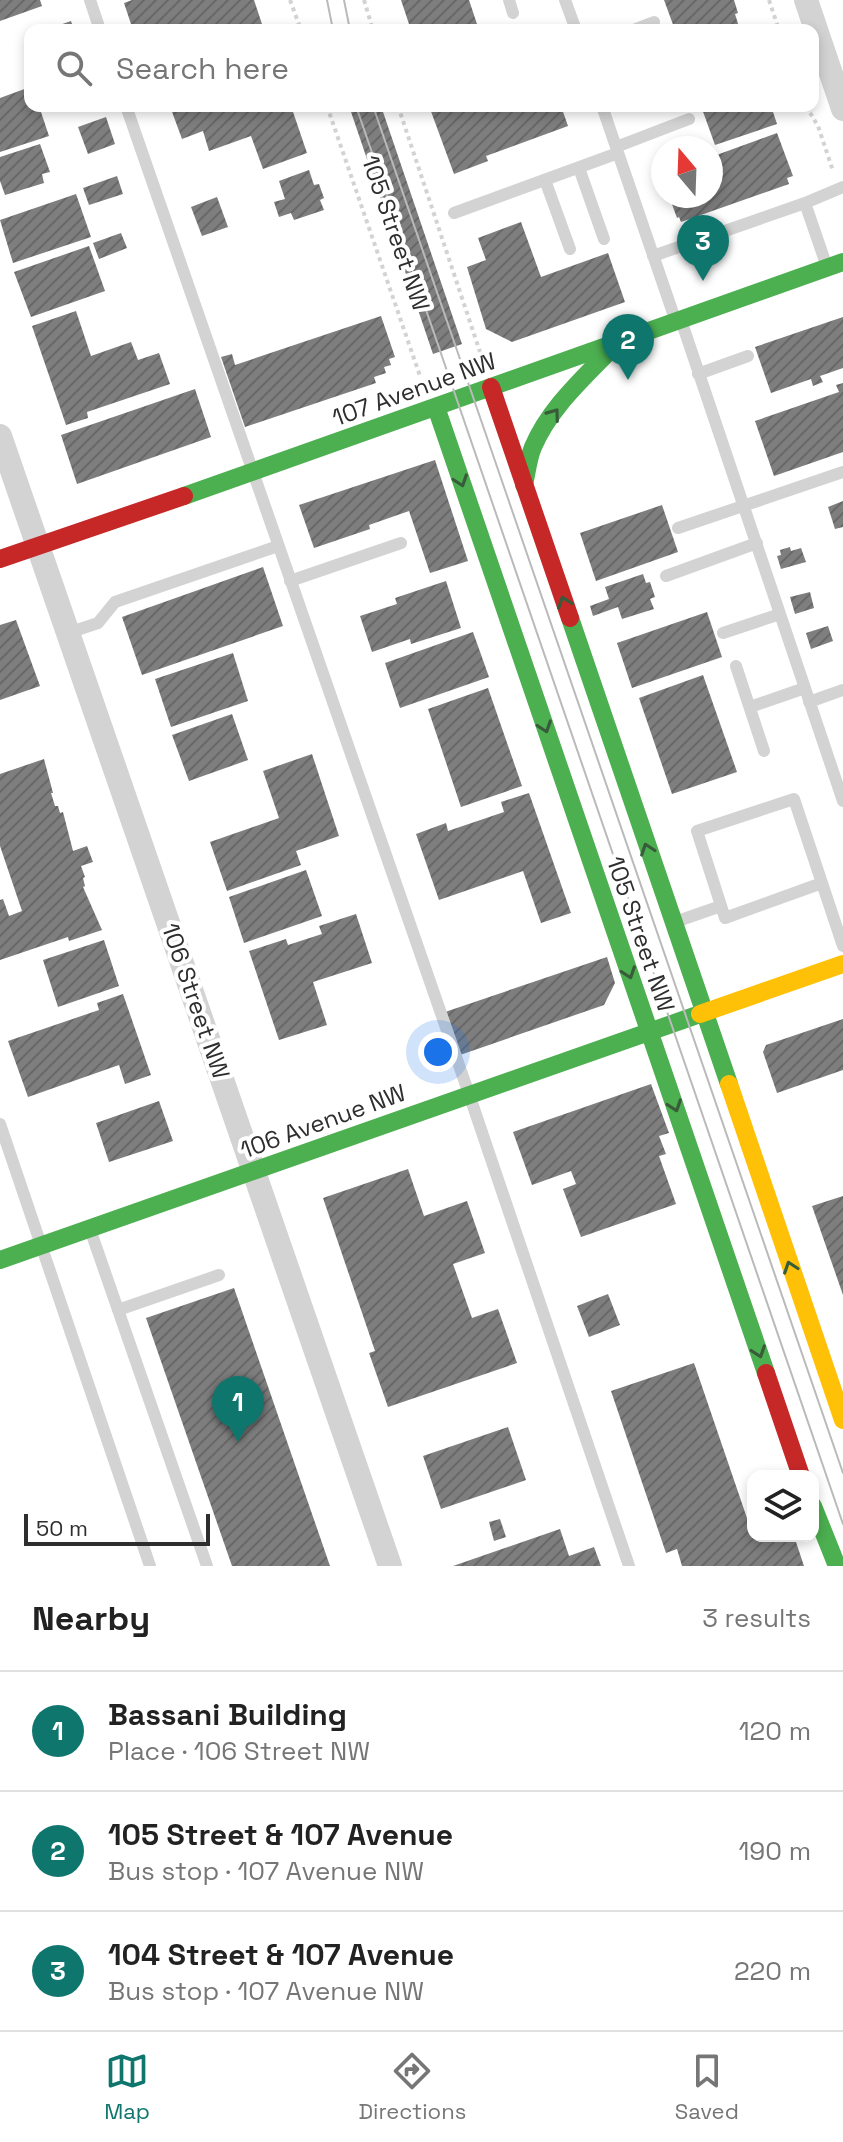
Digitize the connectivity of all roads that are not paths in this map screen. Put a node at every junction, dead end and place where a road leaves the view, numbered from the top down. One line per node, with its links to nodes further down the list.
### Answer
1 (90, 0): 5 (lane)
2 (565, 0): 6 (lane)
3 (806, 0): 8 (street)
4 (654, 22): 7 (lane)
5 (98, 24)
6 (574, 24)
7 (649, 24)
8 (814, 24)
9 (819, 38): 10 (street)
10 (843, 109)
11 (128, 112): 32 (lane)
12 (604, 112): 14 (lane)
13 (689, 119): 14 (lane)
14 (617, 150): 15 (lane); 22 (lane)
15 (579, 168): 16 (lane); 20 (lane)
16 (545, 180): 19 (lane); 21 (lane)
17 (841, 188): 18 (lane)
18 (805, 203): 22 (lane); 23 (lane)
19 (454, 213)
20 (604, 239)
21 (570, 249)
22 (653, 256): 24 (lane)
23 (835, 265): 24 (street, 107 Avenue NW)
24 (678, 321): 25 (street, 107 Avenue NW); 27 (lane)
25 (618, 341): 28 (street, 107 Avenue NW); 33 (street, one-way to 25)
26 (748, 356): 27 (lane)
27 (698, 374): 34 (lane)
28 (491, 387): 29 (street, 107 Avenue NW); 33 (street, 105 Street NW)
29 (436, 407): 32 (street, 107 Avenue NW); 59 (street, 105 Street NW, one-way to 59)
30 (0, 437): 38 (street, 106 Street NW)
31 (843, 472): 34 (lane)
32 (252, 473): 38 (street, 107 Avenue NW); 39 (lane)
33 (524, 485): 55 (street, 105 Street NW, one-way to 33)
34 (744, 506): 35 (lane); 37 (lane)
35 (678, 528)
36 (401, 543): 42 (lane)
37 (757, 543): 41 (lane); 43 (lane)
38 (38, 546): 40 (street, 107 Avenue NW); 44 (street, 106 Street NW)
39 (278, 546): 42 (lane); 44 (lane)
40 (0, 559)
41 (666, 576)
42 (290, 581): 60 (lane)
43 (780, 614): 45 (lane); 47 (lane)
44 (68, 633): 62 (street, 106 Street NW)
45 (723, 633)
46 (736, 666): 50 (lane)
47 (805, 688): 49 (lane); 50 (lane)
48 (843, 690): 49 (lane)
49 (809, 702): 52 (lane)
50 (750, 707): 51 (lane)
51 (764, 751)
52 (842, 797)
53 (822, 883): 54 (lane); 54 (lane); 56 (lane)
54 (721, 906): 55 (lane)
55 (672, 923): 58 (street, 105 Street NW)
56 (843, 946)
57 (843, 964): 58 (street, 106 Avenue NW)
58 (703, 1014): 59 (street, 106 Avenue NW); 68 (street, 105 Street NW, one-way to 58)
59 (650, 1032): 60 (street, 106 Avenue NW); 69 (street, 105 Street NW, one-way to 69)
60 (469, 1094): 62 (street, 106 Avenue NW); 74 (lane)
61 (0, 1124): 64 (lane)
62 (255, 1170): 63 (street, 106 Avenue NW); 73 (street, 106 Street NW)
63 (89, 1229): 64 (street, 106 Avenue NW); 67 (lane)
64 (42, 1245): 65 (street, 106 Avenue NW); 71 (lane)
65 (0, 1260)
66 (219, 1275): 67 (lane)
67 (118, 1310): 72 (lane)
68 (843, 1420)
69 (799, 1470)
70 (819, 1521): 75 (street)
71 (150, 1566)
72 (207, 1566)
73 (390, 1566)
74 (629, 1566)
75 (837, 1566)

